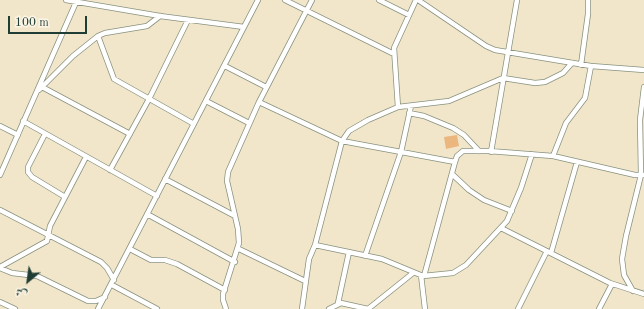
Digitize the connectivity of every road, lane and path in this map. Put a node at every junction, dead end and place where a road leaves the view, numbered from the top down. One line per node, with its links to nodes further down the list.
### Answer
1 (66, 0): 9 (street)
2 (258, 0): 14 (street)
3 (285, 0): 10 (street)
4 (312, 0): 10 (street)
5 (380, 0): 11 (street)
6 (417, 0): 11 (street); 16 (street)
7 (518, 0): 16 (street)
8 (588, 0): 19 (street)
9 (76, 1): 12 (street); 27 (street)
10 (307, 11): 17 (street); 25 (street)
11 (409, 15): 17 (street)
12 (160, 16): 13 (street); 15 (street)
13 (188, 20): 14 (street); 28 (street)
14 (244, 28): 20 (street)
15 (98, 36): 24 (street); 28 (street)
16 (507, 52): 18 (street); 23 (street)
17 (394, 54): 32 (street)
18 (572, 63): 19 (street); 23 (street)
19 (581, 65): 21 (street)
20 (225, 66): 25 (street); 29 (street)
21 (591, 66): 22 (street); 47 (street)
22 (644, 70)
23 (503, 78): 31 (street); 44 (street)
24 (42, 87): 27 (street); 39 (street)
25 (266, 87): 30 (street)
26 (644, 87): 53 (street)
27 (36, 93): 34 (street)
28 (149, 99): 36 (street); 39 (street)
29 (206, 102): 35 (street); 36 (street)
30 (259, 102): 35 (street); 41 (street)
31 (411, 106): 32 (street); 33 (street)
32 (398, 108): 41 (street)
33 (410, 113): 42 (street); 43 (street)
34 (23, 122): 38 (street); 40 (street)
35 (248, 123): 60 (street)
36 (194, 124): 54 (street)
37 (0, 126): 40 (street)
38 (45, 134): 46 (street); 56 (street)
39 (130, 134): 50 (street)
40 (18, 135): 51 (street)
41 (342, 141): 43 (street); 63 (street)
42 (479, 151): 44 (street); 48 (street)
43 (401, 152): 48 (street); 68 (street)
44 (491, 152): 45 (street)
45 (532, 154): 47 (street); 58 (street)
46 (86, 156): 50 (street); 56 (street)
47 (553, 156): 49 (street)
48 (455, 162): 52 (street)
49 (577, 162): 53 (street); 67 (street)
50 (110, 170): 55 (street)
51 (0, 174)
52 (452, 174): 58 (street); 72 (street)
53 (642, 175): 77 (street)
54 (165, 179): 55 (street); 60 (street)
55 (157, 196): 59 (street)
56 (65, 197): 62 (street)
57 (0, 210): 62 (street)
58 (512, 211): 61 (street)
59 (147, 214): 64 (street); 69 (street)
60 (235, 216): 65 (street)
61 (501, 228): 67 (street); 72 (street)
62 (49, 235): 70 (street); 74 (street)
63 (315, 244): 66 (street); 73 (street)
64 (130, 249): 74 (street); 76 (street)
65 (239, 249): 69 (street); 73 (street)
66 (350, 252): 68 (street); 82 (street)
67 (549, 252): 75 (street); 94 (street)
68 (365, 256): 71 (street)
69 (234, 262): 76 (street)
70 (0, 268): 79 (street)
71 (413, 273): 72 (street); 80 (street)
72 (423, 275): 93 (street)
73 (305, 281): 89 (street)
74 (113, 283): 79 (street); 84 (street)
75 (612, 284): 77 (street); 95 (street)
76 (225, 290): 88 (street)
77 (633, 291): 78 (street)
78 (644, 294)
79 (105, 297): 86 (street)
80 (379, 301): 91 (street); 92 (street)
81 (0, 302): 83 (street)
82 (338, 303): 90 (street); 91 (street)
83 (6, 307): 85 (street)
84 (150, 308): 87 (street)
85 (15, 309)
86 (98, 309)
87 (157, 309)
88 (226, 309)
89 (302, 309)
90 (329, 309)
91 (368, 309)
92 (378, 309)
93 (425, 309)
94 (518, 309)
95 (599, 309)

